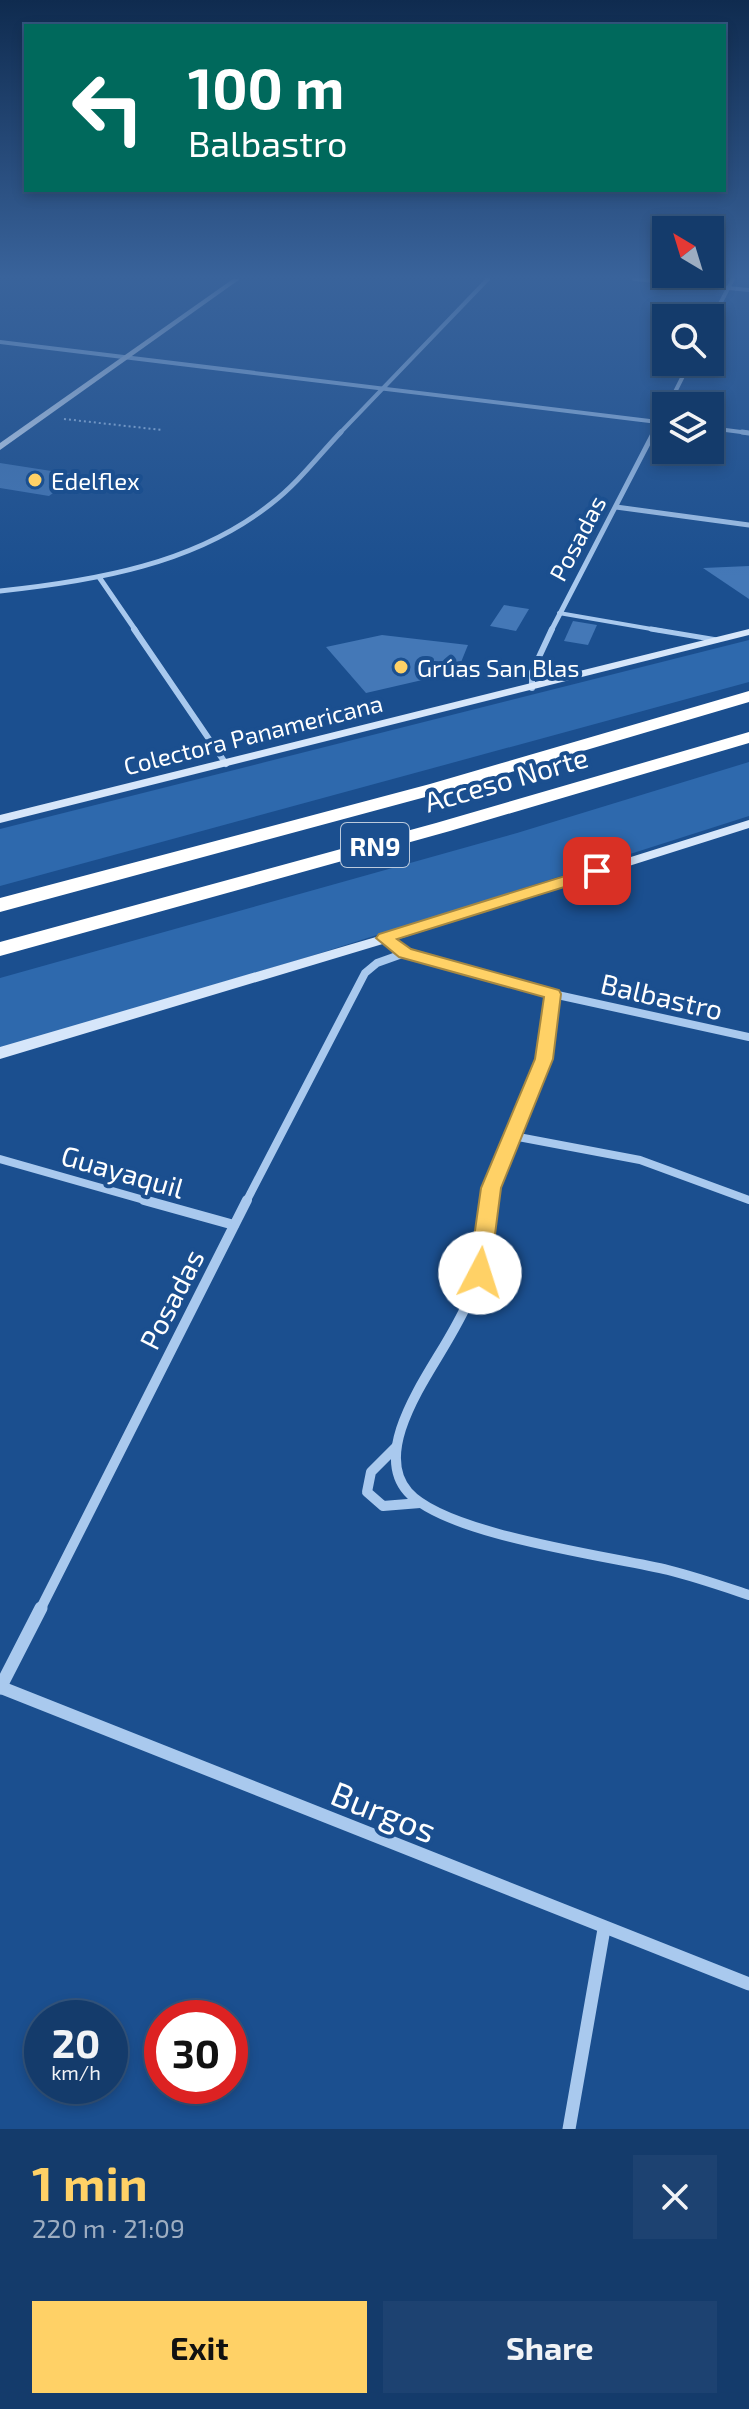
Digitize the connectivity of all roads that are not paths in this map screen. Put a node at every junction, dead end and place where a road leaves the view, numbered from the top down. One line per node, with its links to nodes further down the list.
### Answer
1 (97, 378): 9 (street)
2 (290, 378): 4 (street)
3 (395, 378): 4 (street)
4 (384, 390): 5 (street); 12 (street)
5 (652, 422)
6 (724, 430): 7 (street)
7 (749, 433)
8 (652, 443): 10 (street, Posadas)
9 (0, 447)
10 (616, 507): 11 (street); 14 (street, Posadas)
11 (749, 525)
12 (99, 577): 13 (street); 20 (street)
13 (0, 591)
14 (559, 613): 16 (lane); 17 (street, Posadas)
15 (749, 632): 16 (street, Colectora Panamericana)
16 (720, 640): 17 (street, Colectora Panamericana)
17 (532, 688): 20 (street, Colectora Panamericana)
18 (749, 696): 23 (highway, Acceso Norte / RN9)
19 (749, 737): 25 (highway, Acceso Norte / RN9)
20 (226, 764): 21 (street, Colectora Panamericana)
21 (0, 819)
22 (749, 824): 24 (street)
23 (0, 905)
24 (384, 938): 26 (street, Balbastro); 29 (street)
25 (0, 949)
26 (405, 953): 27 (street, Balbastro); 33 (street, Posadas)
27 (553, 994): 28 (street, Balbastro); 30 (street)
28 (749, 1037)
29 (0, 1053)
30 (513, 1136): 32 (street); 34 (street)
31 (0, 1159): 33 (street, Guayaquil)
32 (749, 1200)
33 (234, 1225): 37 (street, Posadas)
34 (396, 1447): 35 (street); 35 (street)
35 (420, 1503): 36 (street)
36 (749, 1595)
37 (0, 1688): 38 (street, Burgos)
38 (604, 1929): 39 (street, Burgos); 40 (street)
39 (749, 1984)
40 (569, 2129)

